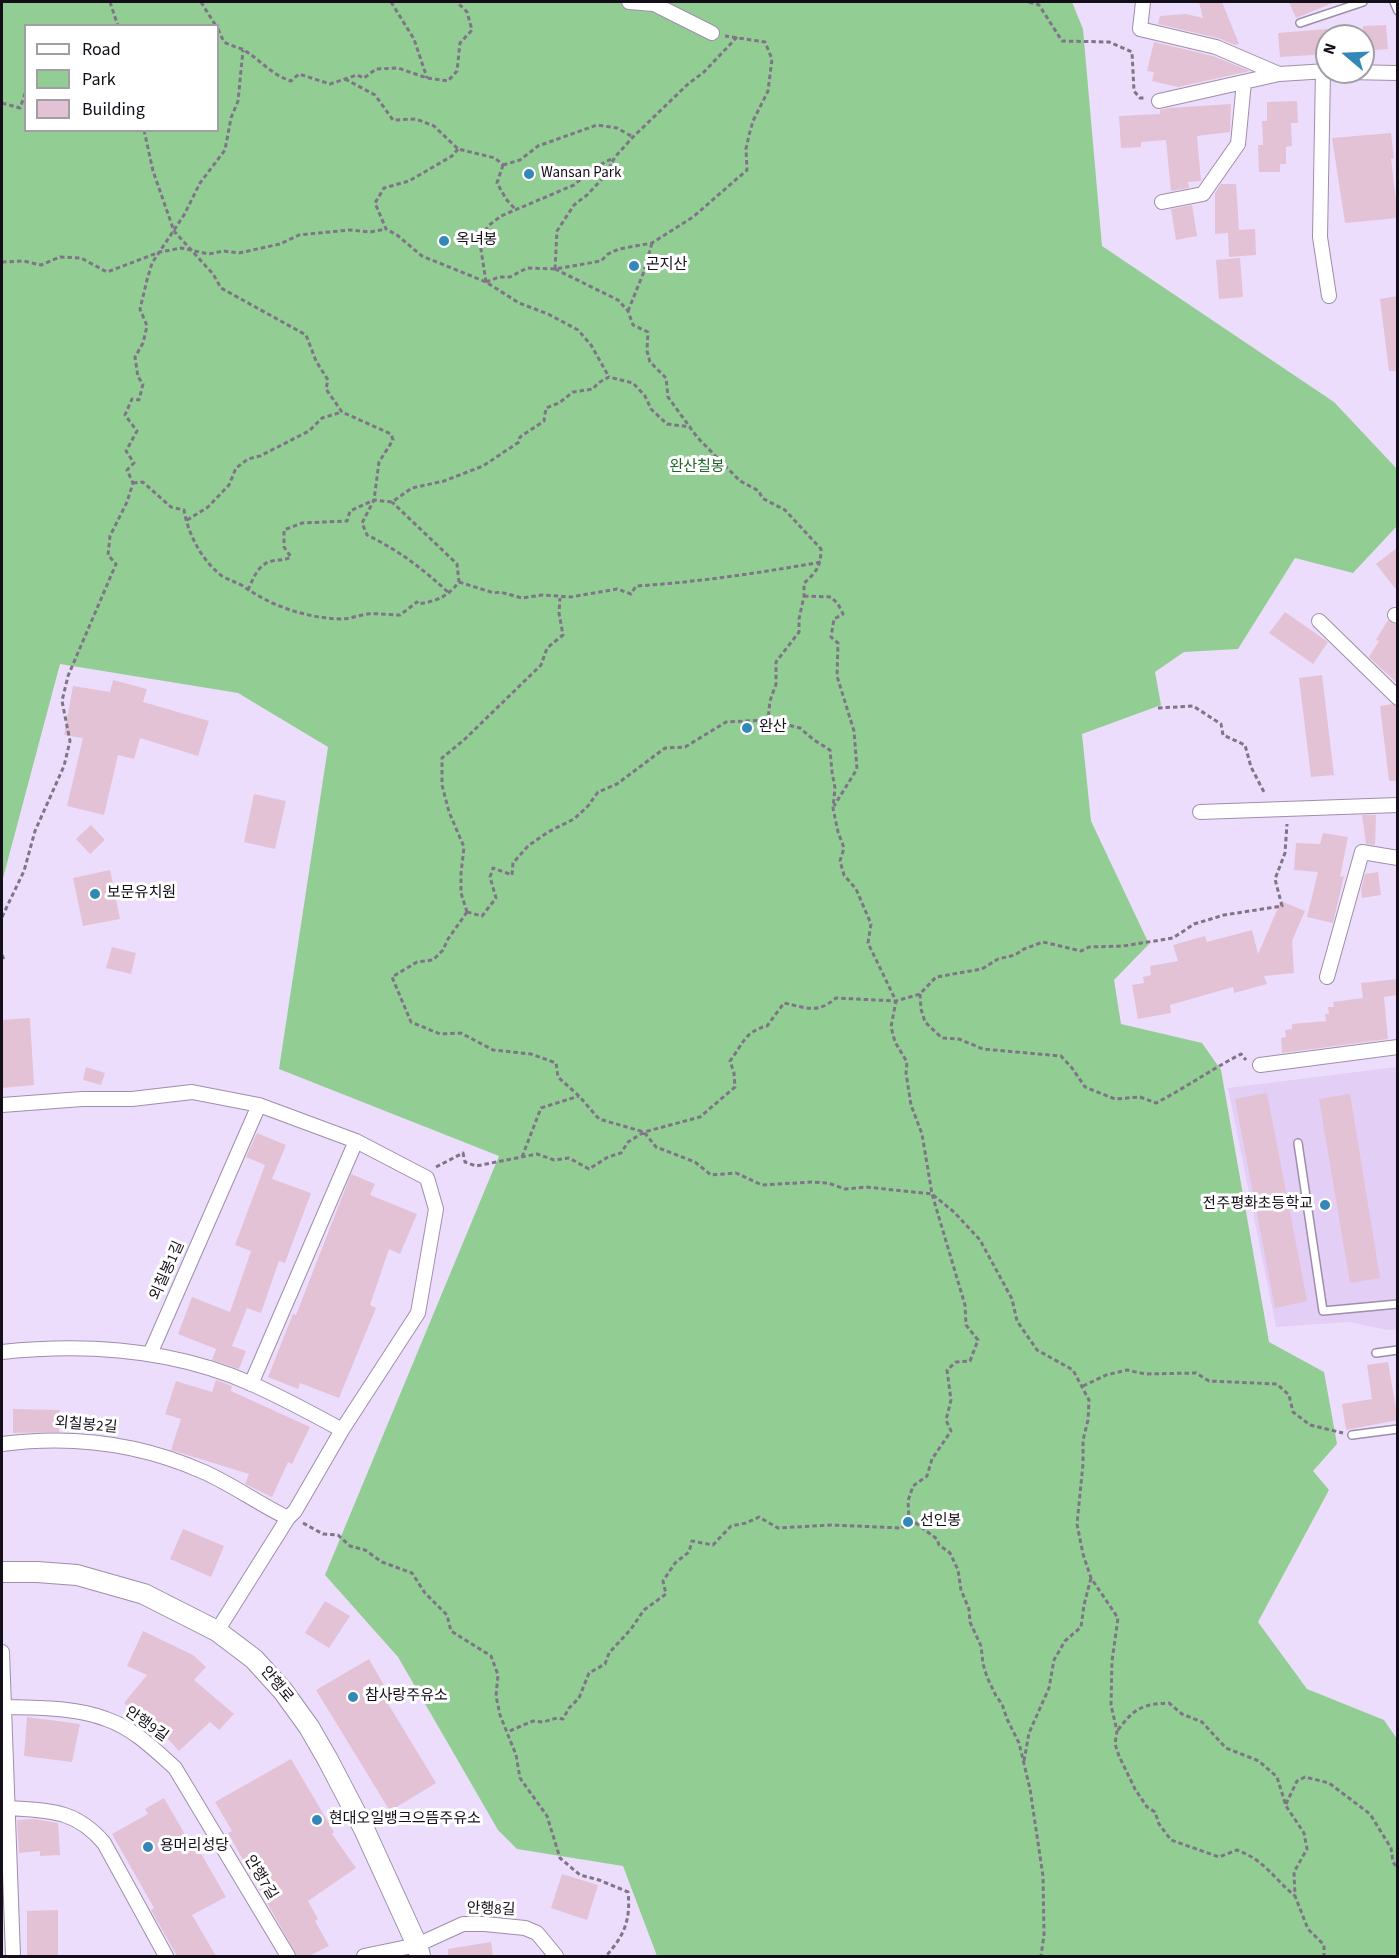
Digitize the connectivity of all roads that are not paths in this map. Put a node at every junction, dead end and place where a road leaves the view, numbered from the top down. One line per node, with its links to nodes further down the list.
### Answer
1 (629, 2): 7 (street)
2 (1143, 2): 10 (street)
3 (1363, 2): 6 (lane)
4 (1394, 2): 5 (lane)
5 (1398, 11)
6 (1300, 23)
7 (712, 33)
8 (1315, 72): 10 (street)
9 (1375, 73): 11 (street)
10 (1279, 74): 12 (street)
11 (1398, 74)
12 (1244, 82): 14 (street); 15 (street)
13 (1325, 84): 16 (street)
14 (1159, 101)
15 (1162, 202)
16 (1329, 296)
17 (1318, 621): 18 (street)
18 (1398, 698)
19 (1398, 805): 20 (street)
20 (1200, 812)
21 (1398, 858): 22 (street)
22 (1327, 977)
23 (1398, 1047): 24 (street)
24 (1260, 1065)
25 (2, 1105): 26 (street)
26 (259, 1105): 27 (street); 33 (street, 외칠봉1길)
27 (356, 1141): 34 (street); 36 (street)
28 (1298, 1143): 29 (lane)
29 (1398, 1304)
30 (1398, 1350): 32 (lane)
31 (2, 1352): 33 (street)
32 (1376, 1353)
33 (150, 1354): 34 (street)
34 (251, 1384): 36 (street)
35 (1398, 1429): 37 (lane)
36 (342, 1430): 39 (street)
37 (1352, 1435)
38 (2, 1444): 39 (street, 외칠봉2길)
39 (291, 1515): 41 (street)
40 (2, 1572): 41 (street, 안행로)
41 (217, 1631): 46 (street, 안행로)
42 (2, 1652): 43 (street)
43 (4, 1707): 44 (street, 안행9길); 45 (street)
44 (185, 1785): 49 (street, 안행7길)
45 (8, 1808): 47 (street); 48 (street)
46 (419, 1951): 50 (street); 51 (street, 안행8길)
47 (14, 1956)
48 (166, 1956)
49 (288, 1956)
50 (364, 1956)
51 (556, 1956)

